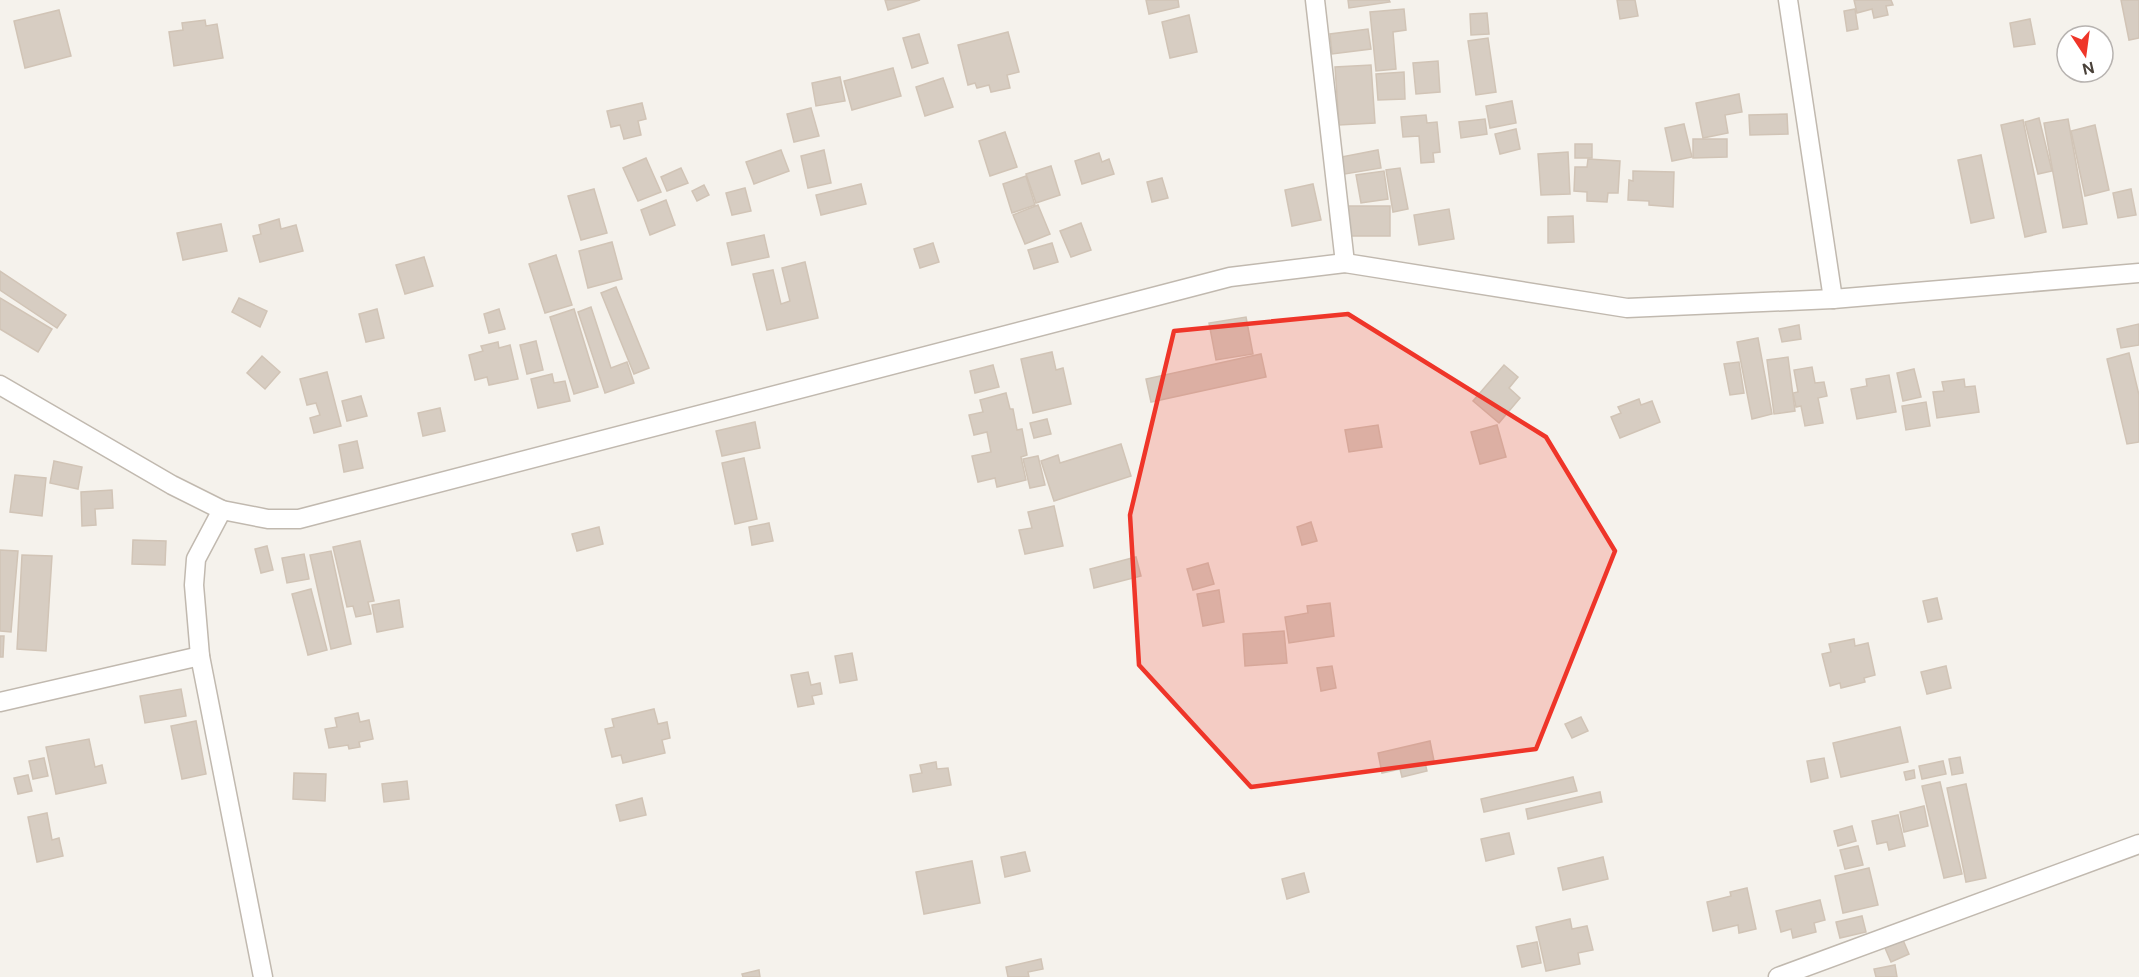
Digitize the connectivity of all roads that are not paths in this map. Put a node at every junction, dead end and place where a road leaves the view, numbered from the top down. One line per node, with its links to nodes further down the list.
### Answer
1 (1315, 0): 3 (street)
2 (1788, 0): 5 (street)
3 (1345, 263): 5 (street); 7 (street)
4 (2139, 273): 5 (street)
5 (1833, 299)
6 (0, 385): 7 (street)
7 (222, 510): 8 (street)
8 (200, 656): 9 (street); 11 (street)
9 (0, 702)
10 (2139, 844): 12 (street)
11 (263, 977)
12 (1778, 977)

